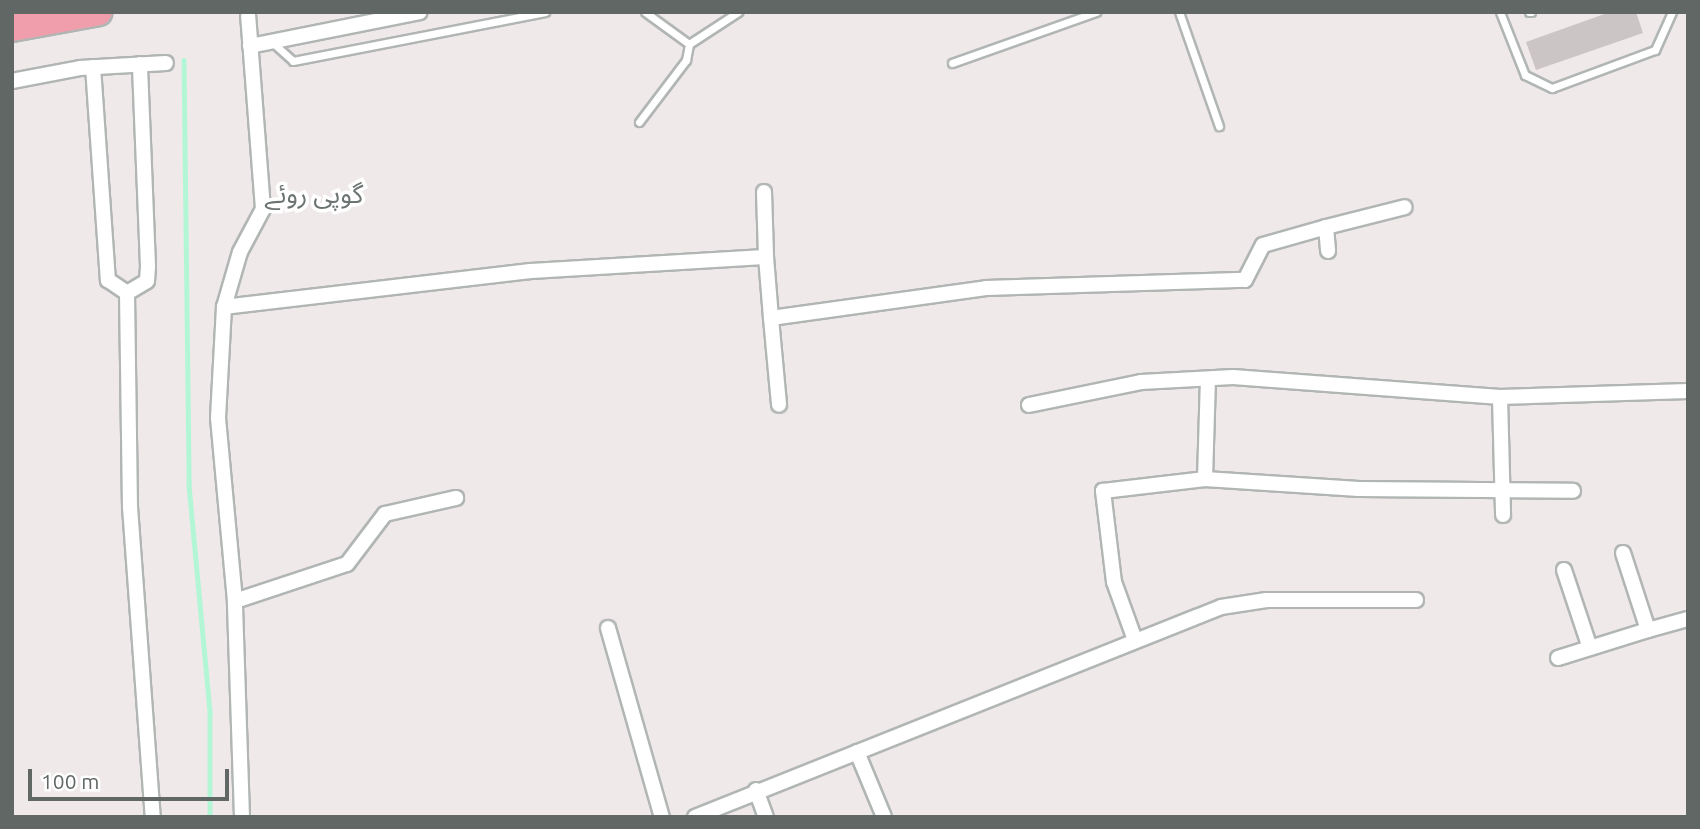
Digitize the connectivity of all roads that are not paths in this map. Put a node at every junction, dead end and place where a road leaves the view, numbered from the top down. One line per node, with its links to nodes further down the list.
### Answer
1 (99, 12): 11 (highway)
2 (420, 12): 12 (street)
3 (545, 12): 12 (lane)
4 (645, 12): 13 (lane)
5 (738, 12): 13 (lane)
6 (1096, 12): 16 (lane)
7 (1179, 12): 21 (lane)
8 (1500, 12): 9 (lane)
9 (1672, 12)
10 (248, 16): 14 (street)
11 (12, 29)
12 (272, 41): 14 (street)
13 (689, 44): 20 (lane)
14 (250, 46): 28 (street)
15 (166, 63): 17 (street)
16 (952, 63)
17 (140, 64): 18 (street); 27 (street)
18 (93, 67): 19 (street); 27 (street)
19 (12, 81)
20 (639, 122)
21 (1219, 126)
22 (764, 192): 26 (street)
23 (1405, 207): 24 (street)
24 (1326, 227): 25 (street); 29 (street)
25 (1328, 251)
26 (766, 257): 28 (street); 29 (street)
27 (127, 293): 52 (street)
28 (224, 307): 43 (street)
29 (771, 318): 33 (street)
30 (1208, 379): 32 (street); 34 (street); 35 (street)
31 (1688, 391): 32 (street)
32 (1500, 397): 36 (street)
33 (779, 405)
34 (1029, 405)
35 (1205, 479): 36 (street); 47 (street)
36 (1505, 490): 37 (street); 39 (street)
37 (1573, 491)
38 (456, 498): 43 (street)
39 (1503, 515)
40 (1623, 553): 46 (street)
41 (1564, 570): 48 (street)
42 (1416, 600): 47 (street)
43 (234, 601): 53 (street)
44 (1688, 619): 46 (street)
45 (608, 628): 54 (street)
46 (1648, 631): 48 (street)
47 (1135, 640): 50 (street)
48 (1590, 648): 49 (street)
49 (1558, 658)
50 (858, 752): 51 (street); 57 (street)
51 (756, 790): 55 (street); 56 (street)
52 (153, 817)
53 (242, 817)
54 (662, 817)
55 (695, 817)
56 (766, 817)
57 (884, 817)

